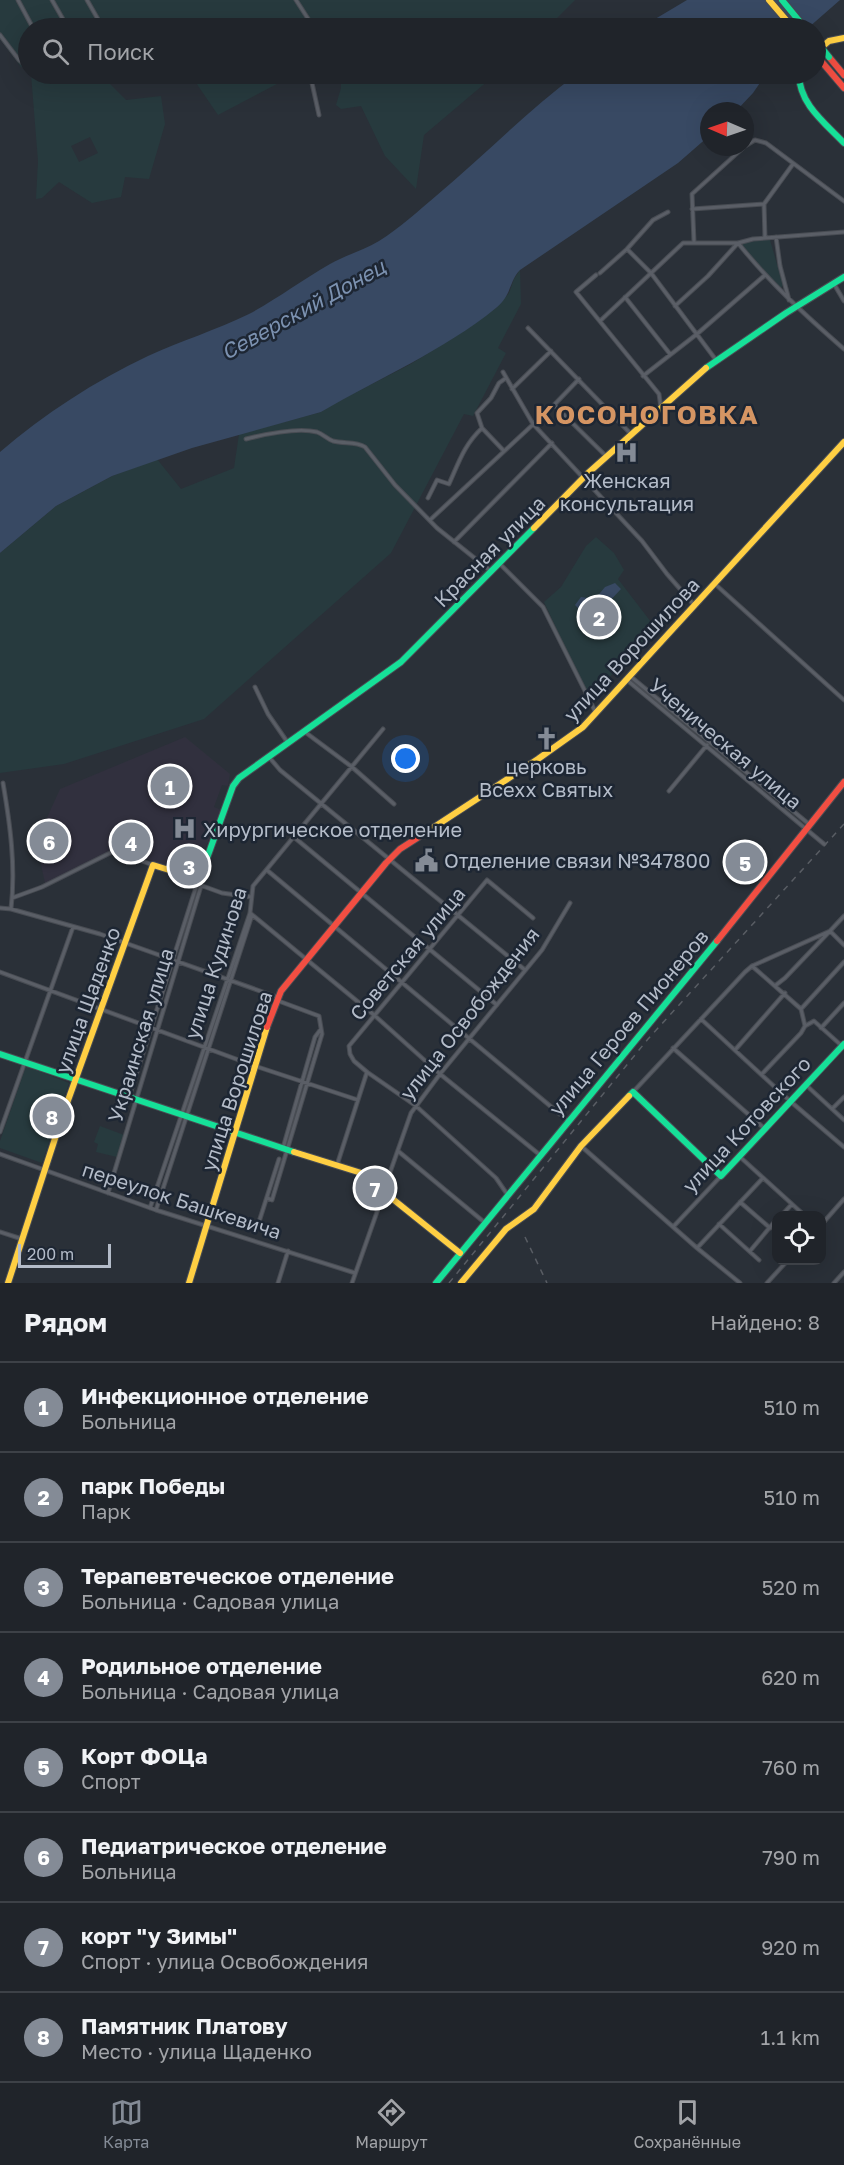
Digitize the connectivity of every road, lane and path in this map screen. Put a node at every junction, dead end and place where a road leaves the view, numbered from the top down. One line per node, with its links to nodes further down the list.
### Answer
1 (18, 0): 7 (street)
2 (52, 0): 8 (street)
3 (87, 0): 9 (street)
4 (296, 0): 10 (street)
5 (769, 0): 11 (main road)
6 (782, 0): 12 (main road)
7 (28, 18)
8 (62, 18)
9 (97, 18)
10 (308, 18)
11 (785, 18)
12 (797, 18)
13 (0, 35): 17 (street)
14 (844, 38): 15 (main road)
15 (826, 43)
16 (826, 53): 19 (main road, bridge)
17 (18, 59)
18 (826, 67): 22 (main road)
19 (844, 75)
20 (312, 84): 23 (street)
21 (799, 84): 25 (main road)
22 (844, 88)
23 (319, 115)
24 (754, 141): 27 (street)
25 (844, 143)
26 (733, 156): 30 (street)
27 (792, 164): 28 (street); 29 (street)
28 (844, 201)
29 (764, 204): 30 (street); 34 (street)
30 (692, 209): 35 (street)
31 (668, 212): 37 (street)
32 (844, 232): 33 (street)
33 (776, 237): 34 (street); 44 (street)
34 (765, 238): 36 (street)
35 (694, 243): 36 (street); 38 (street)
36 (738, 243): 39 (street); 45 (street)
37 (627, 249): 38 (street); 46 (street)
38 (651, 273): 42 (street); 45 (street)
39 (764, 276): 44 (street); 48 (street)
40 (844, 277): 41 (main road, Красная улица)
41 (834, 284): 43 (street); 44 (main road, Красная улица)
42 (625, 297): 46 (street); 51 (street)
43 (844, 301)
44 (793, 304): 49 (street); 52 (main road, Красная улица)
45 (675, 306): 48 (street)
46 (600, 321): 54 (street)
47 (528, 328): 50 (street)
48 (697, 334): 51 (street); 52 (street)
49 (844, 349)
50 (551, 351): 56 (street); 57 (street)
51 (670, 354): 54 (street)
52 (716, 360): 59 (main road, Красная улица)
53 (503, 372): 55 (street)
54 (643, 376): 59 (street)
55 (506, 378): 57 (street); 61 (street)
56 (579, 379): 58 (street); 62 (street)
57 (513, 389): 60 (street)
58 (554, 405): 60 (street); 67 (street)
59 (661, 410): 62 (main road, Красная улица)
60 (532, 424): 65 (street); 66 (street)
61 (482, 428): 66 (street); 69 (street)
62 (632, 434): 67 (main road, Красная улица)
63 (246, 439): 70 (street)
64 (844, 442): 74 (main road, улица Ворошилова)
65 (552, 444): 68 (street); 71 (street)
66 (504, 450): 70 (street)
67 (606, 456): 68 (main road, Красная улица)
68 (583, 478): 72 (main road, Красная улица); 75 (street)
69 (428, 498)
70 (430, 520): 71 (street)
71 (454, 542): 73 (street)
72 (500, 564): 73 (main road, Красная улица); 79 (street)
73 (492, 572): 81 (main road, Красная улица)
74 (715, 584): 75 (main road, улица Ворошилова); 78 (street)
75 (695, 606): 76 (main road, улица Ворошилова)
76 (628, 678): 79 (main road, улица Ворошилова); 83 (street, Ученическая улица); 91 (street, Ученическая улица)
77 (255, 687): 82 (street)
78 (844, 700)
79 (596, 713): 94 (main road, улица Ворошилова)
80 (383, 729): 85 (street, улица Кудинова)
81 (305, 732): 82 (main road, Красная улица); 85 (street)
82 (288, 743): 84 (main road, Красная улица)
83 (706, 745): 88 (street); 91 (street, Ученическая улица)
84 (269, 757): 89 (street); 97 (main road, Красная улица)
85 (352, 767): 89 (street, улица Кудинова); 90 (street)
86 (844, 782): 91 (main road, улица Героев Пионеров)
87 (3, 783): 100 (street)
88 (669, 791)
89 (322, 803): 92 (street, улица Кудинова); 94 (street)
90 (394, 804)
91 (809, 827): 93 (street); 162 (main road, улица Героев Пионеров)
92 (295, 838): 96 (street, улица Кудинова); 98 (street)
93 (824, 844)
94 (389, 860): 98 (main road, улица Ворошилова); 105 (street)
95 (153, 865): 97 (main road); 100 (street); 111 (main road, улица Щаденко)
96 (268, 871): 99 (street, улица Кудинова); 109 (street)
97 (198, 883): 99 (street); 115 (street, Украинская улица)
98 (361, 893): 109 (main road, улица Ворошилова); 113 (street)
99 (251, 897): 104 (street, улица Кудинова)
100 (12, 898): 103 (street)
101 (570, 903): 118 (street, улица Освобождения)
102 (0, 908): 103 (street)
103 (11, 909): 108 (street)
104 (251, 914): 114 (street); 120 (street, улица Кудинова)
105 (457, 915): 107 (street, Советская улица); 113 (street, Советская улица); 118 (street)
106 (844, 916): 110 (street)
107 (533, 918)
108 (73, 927): 111 (street); 123 (street)
109 (333, 927): 114 (main road, улица Ворошилова); 121 (street)
110 (830, 931): 112 (street); 117 (street); 122 (street)
111 (124, 943): 115 (street); 128 (main road, улица Щаденко)
112 (844, 945)
113 (429, 950): 121 (street, Советская улица); 127 (street)
114 (306, 960): 125 (main road, улица Ворошилова); 130 (street)
115 (175, 962): 120 (street); 133 (street, Украинская улица); 136 (street, Украинская улица)
116 (844, 962): 129 (street)
117 (752, 966): 122 (street); 131 (street)
118 (525, 970): 127 (street, улица Освобождения)
119 (0, 972): 123 (street)
120 (229, 981): 125 (street); 139 (street, улица Кудинова); 141 (street, улица Кудинова)
121 (401, 982): 130 (street, Советская улица); 137 (street)
122 (776, 985): 124 (street)
123 (50, 990): 128 (street); 144 (street)
124 (785, 993): 129 (street); 142 (street)
125 (277, 998): 134 (street); 145 (main road, улица Ворошилова)
126 (844, 1003): 135 (street)
127 (497, 1005): 137 (street, улица Освобождения)
128 (101, 1008): 133 (street); 149 (main road, улица Щаденко)
129 (801, 1008): 132 (street)
130 (374, 1015): 146 (street, Советская улица); 147 (street)
131 (701, 1019): 140 (street); 142 (street)
132 (805, 1026): 135 (street); 148 (street)
133 (152, 1027): 136 (street); 154 (street, Украинская улица)
134 (322, 1028): 150 (street); 151 (street)
135 (821, 1028): 138 (street)
136 (157, 1029): 139 (street); 156 (street, Украинская улица)
137 (470, 1039): 147 (street, улица Освобождения); 162 (street)
138 (843, 1045): 152 (main road, улица Котовского)
139 (203, 1047): 141 (street); 161 (street, улица Кудинова)
140 (673, 1048): 153 (street); 164 (street)
141 (209, 1049): 145 (street); 161 (street, улица Кудинова)
142 (735, 1050): 148 (street)
143 (0, 1054): 144 (main road)
144 (23, 1062): 149 (main road); 165 (street)
145 (255, 1066): 150 (street); 166 (main road, улица Ворошилова)
146 (367, 1072): 157 (street); 159 (street)
147 (440, 1074): 159 (street, улица Освобождения); 172 (street)
148 (762, 1074): 158 (street)
149 (76, 1080): 154 (main road); 176 (main road, улица Щаденко)
150 (302, 1081): 151 (street); 169 (street)
151 (308, 1083): 157 (street); 169 (street)
152 (806, 1085): 158 (main road, улица Котовского); 160 (street)
153 (633, 1092): 167 (main road); 177 (main road)
154 (129, 1097): 156 (main road)
155 (844, 1097): 160 (street)
156 (136, 1099): 161 (main road); 181 (street, Украинская улица)
157 (358, 1100): 175 (street)
158 (790, 1101): 164 (main road, улица Котовского); 168 (street)
159 (416, 1106): 170 (street, улица Освобождения); 182 (street)
160 (832, 1109): 163 (street)
161 (183, 1116): 166 (main road); 187 (street, улица Кудинова); 188 (street, улица Кудинова)
162 (567, 1120): 172 (main road, улица Героев Пионеров)
163 (844, 1120)
164 (765, 1130): 173 (main road, улица Котовского)
165 (0, 1132)
166 (234, 1133): 169 (main road); 195 (main road, улица Ворошилова)
167 (581, 1146): 196 (street); 213 (main road)
168 (844, 1147)
169 (285, 1150): 175 (main road); 183 (street)
170 (397, 1151): 179 (street, улица Освобождения); 192 (street)
171 (0, 1154): 176 (street, переулок Башкевича)
172 (540, 1155): 182 (main road, улица Героев Пионеров)
173 (739, 1156): 177 (main road, улица Котовского); 178 (street)
174 (279, 1159): 183 (street)
175 (337, 1166): 179 (main road)
176 (45, 1170): 181 (street, переулок Башкевича); 199 (main road, улица Щаденко)
177 (721, 1176): 196 (street, улица Котовского)
178 (762, 1179): 185 (street); 186 (street)
179 (387, 1181): 180 (main road, улица Освобождения)
180 (384, 1192): 203 (main road); 207 (street, улица Освобождения)
181 (108, 1193): 187 (street, переулок Башкевича)
182 (507, 1194): 192 (main road, улица Героев Пионеров)
183 (267, 1198): 194 (street)
184 (843, 1201): 191 (street)
185 (740, 1202): 193 (street); 197 (street)
186 (792, 1204): 189 (street); 190 (street)
187 (150, 1208): 188 (street, переулок Башкевича)
188 (156, 1210): 195 (street, переулок Башкевича)
189 (785, 1211)
190 (800, 1211)
191 (826, 1220)
192 (484, 1222): 203 (main road, улица Героев Пионеров)
193 (719, 1224): 200 (street); 202 (street)
194 (258, 1225)
195 (207, 1226): 201 (street, переулок Башкевича); 209 (main road, улица Ворошилова)
196 (673, 1227): 200 (street)
197 (770, 1228): 202 (street)
198 (0, 1232): 199 (street)
199 (22, 1239): 208 (main road, улица Щаденко)
200 (697, 1248): 214 (street)
201 (288, 1251): 207 (street, переулок Башкевича); 210 (street)
202 (750, 1251): 204 (street)
203 (460, 1253): 212 (main road, улица Героев Пионеров)
204 (759, 1260)
205 (784, 1265): 215 (street)
206 (844, 1272): 216 (street)
207 (355, 1273): 211 (street, улица Освобождения)
208 (8, 1283)
209 (189, 1283)
210 (278, 1283)
211 (352, 1283)
212 (436, 1283)
213 (461, 1283)
214 (740, 1283)
215 (768, 1283)
216 (834, 1283)

